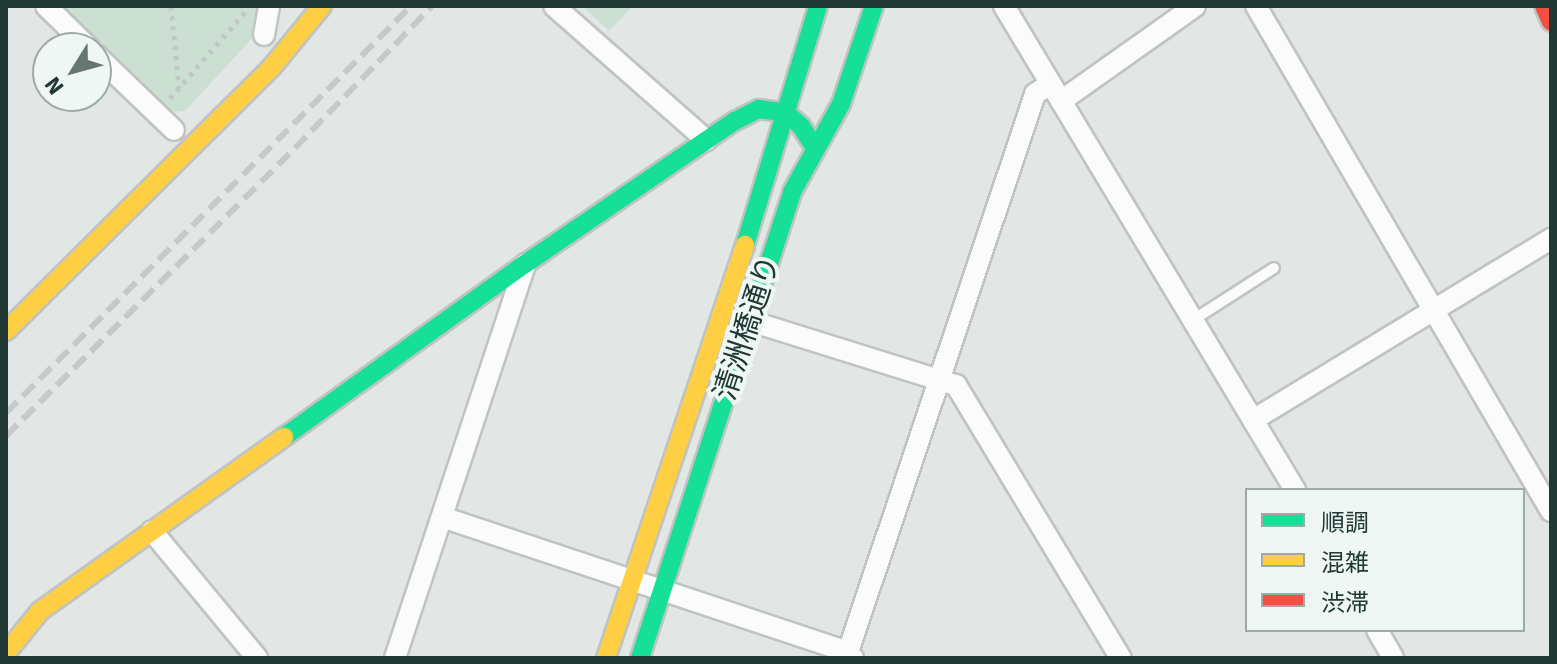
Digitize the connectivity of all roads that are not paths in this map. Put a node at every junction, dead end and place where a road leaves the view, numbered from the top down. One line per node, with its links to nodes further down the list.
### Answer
1 (46, 6): 16 (street)
2 (269, 6): 17 (street)
3 (322, 6): 30 (street)
4 (554, 6): 22 (street)
5 (818, 6): 14 (street, 清洲橋通り)
6 (826, 6): 14 (street)
7 (874, 6): 15 (street, 清洲橋通り)
8 (881, 6): 15 (street)
9 (1004, 6): 19 (street)
10 (1195, 6): 19 (street)
11 (1256, 6): 27 (street)
12 (1544, 6): 13 (street)
13 (1551, 22)
14 (812, 25): 20 (street, 清洲橋通り)
15 (870, 26): 23 (street, 清洲橋通り)
16 (73, 32)
17 (264, 35)
18 (112, 71): 21 (street)
19 (1055, 92): 28 (street); 31 (street)
20 (786, 113): 22 (street); 23 (street); 37 (street, 清洲橋通り)
21 (174, 130)
22 (706, 140): 25 (street)
23 (815, 148): 29 (street, 清洲橋通り)
24 (1551, 239): 27 (street)
25 (525, 264): 35 (street); 36 (street)
26 (1274, 268): 28 (lane)
27 (1430, 309): 32 (street); 34 (street)
28 (1193, 320): 32 (street)
29 (750, 321): 31 (street); 38 (street, 清洲橋通り)
30 (6, 331)
31 (939, 380): 41 (street); 46 (street)
32 (1253, 420): 33 (street)
33 (1294, 488)
34 (1551, 511)
35 (442, 517): 37 (street); 43 (street)
36 (152, 531): 40 (street); 42 (street)
37 (631, 581): 38 (street); 44 (street, 清洲橋通り)
38 (662, 592): 41 (street); 45 (street, 清洲橋通り)
39 (1378, 632): 47 (street)
40 (6, 653)
41 (849, 656)
42 (257, 658)
43 (395, 658)
44 (606, 658)
45 (640, 658)
46 (1121, 658)
47 (1393, 658)

